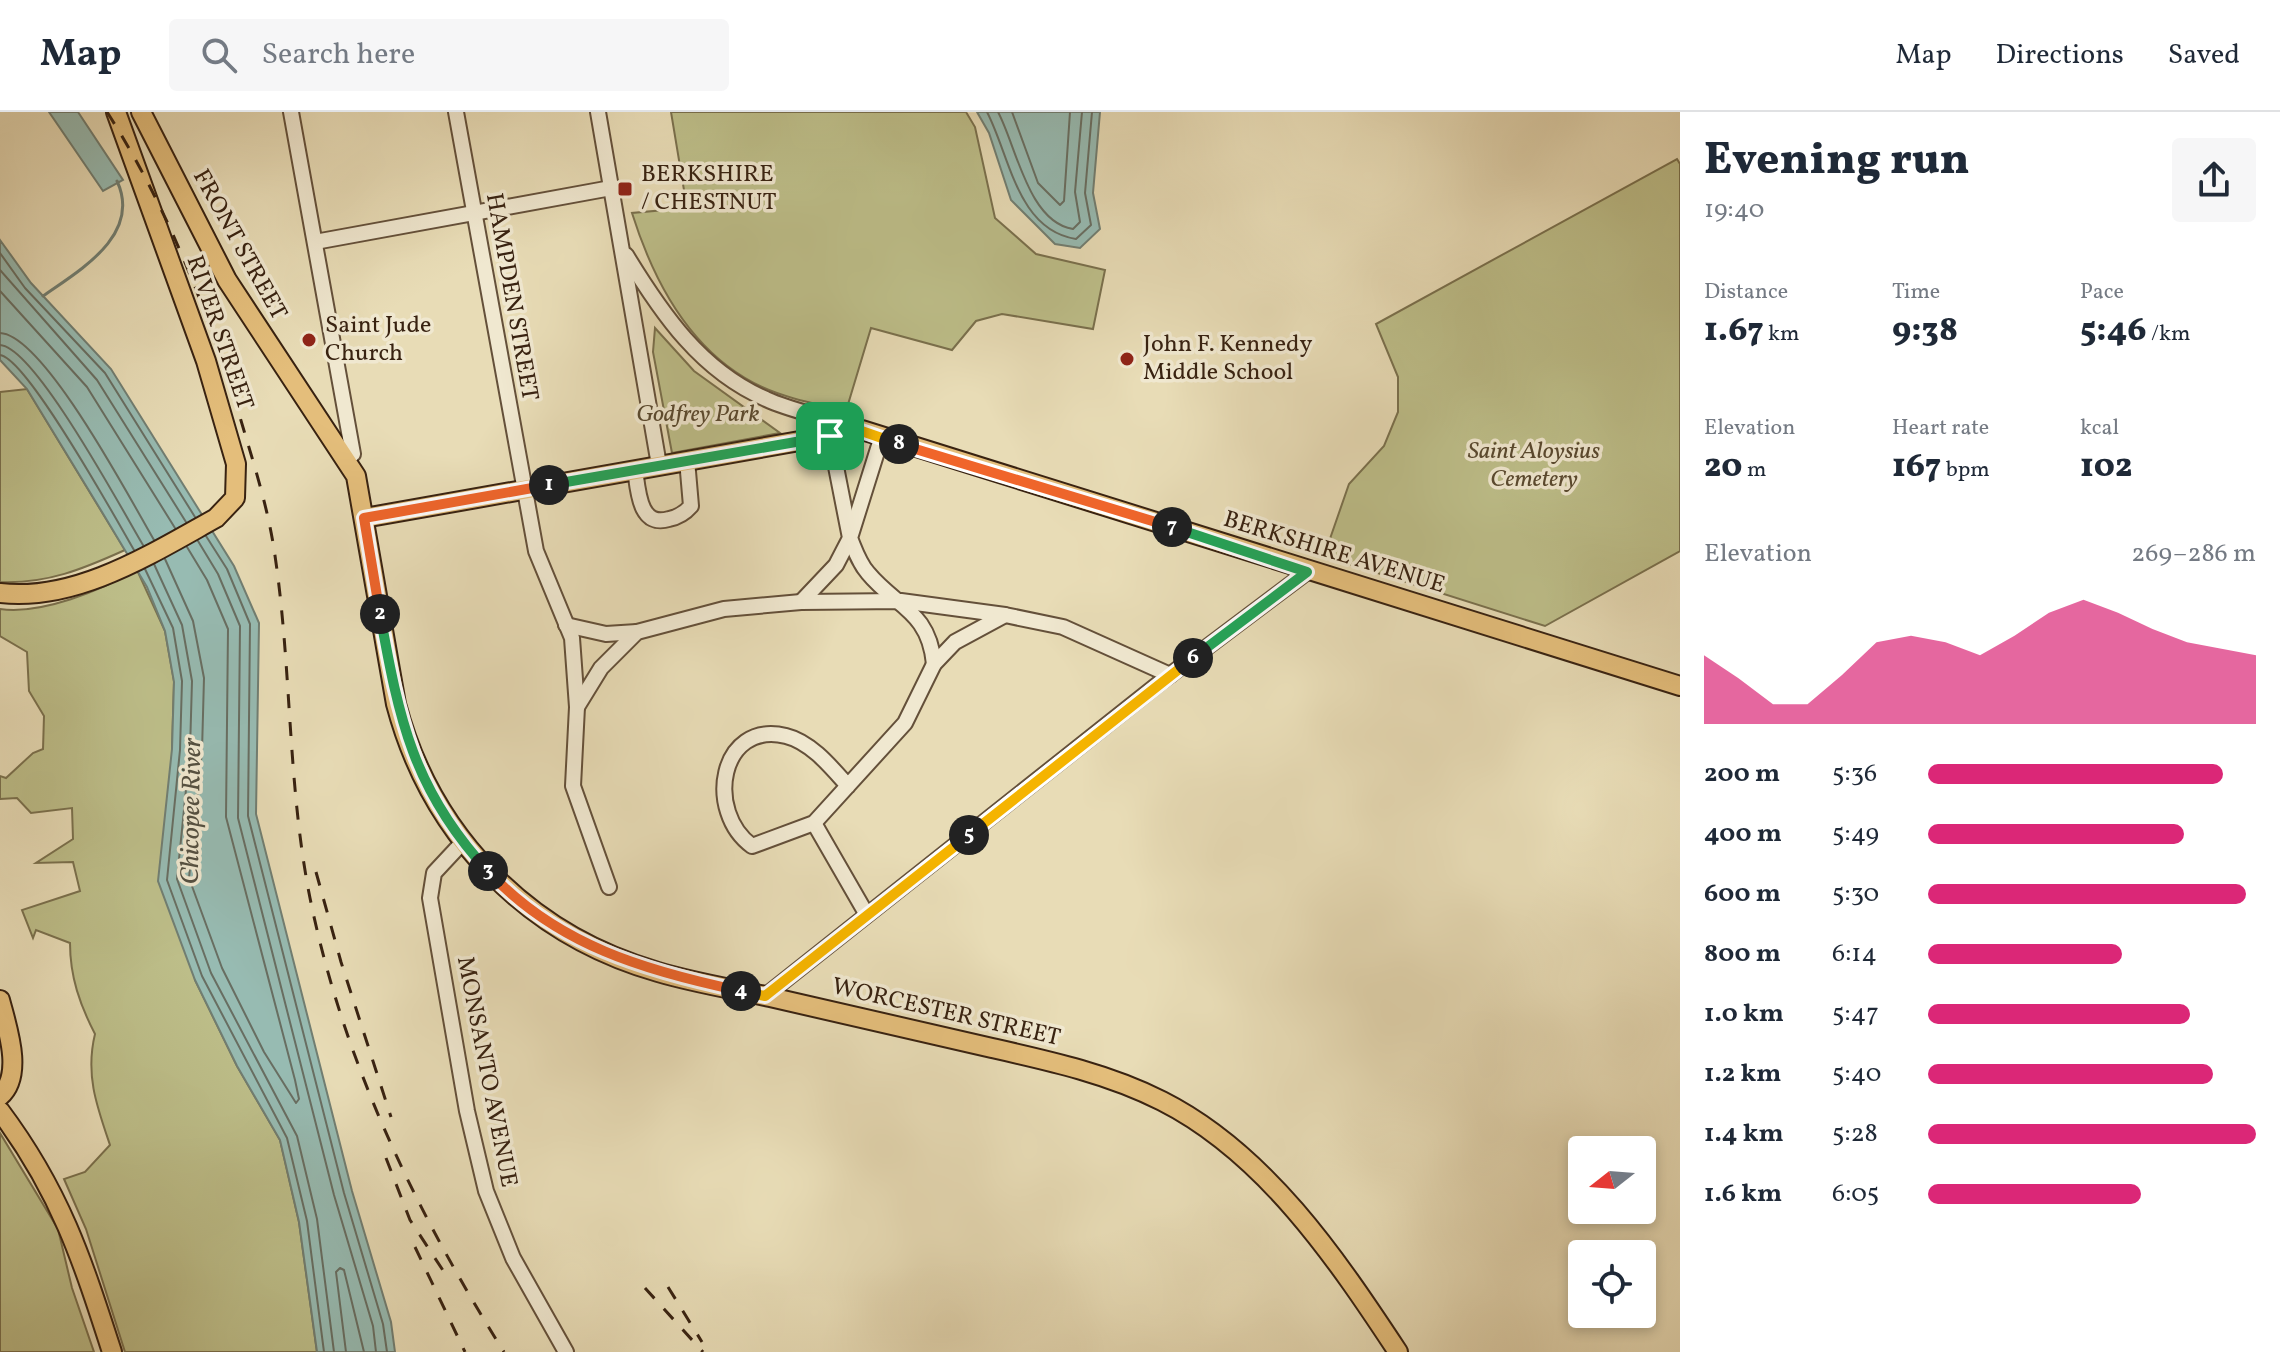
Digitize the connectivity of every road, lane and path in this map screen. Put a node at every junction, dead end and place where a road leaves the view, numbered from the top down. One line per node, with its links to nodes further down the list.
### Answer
1 (116, 112): 21 (main road, RIVER STREET)
2 (141, 112): 16 (main road, FRONT STREET)
3 (291, 112): 8 (street)
4 (456, 112): 7 (street, HAMPDEN STREET)
5 (598, 112): 6 (street)
6 (611, 188): 7 (street); 9 (street)
7 (473, 212): 8 (street); 17 (street, HAMPDEN STREET)
8 (315, 242): 12 (street)
9 (622, 248): 10 (street); 14 (street)
10 (828, 428): 11 (main road, BERKSHIRE AVENUE); 13 (main road); 19 (street)
11 (881, 439): 19 (street); 20 (main road, BERKSHIRE AVENUE)
12 (353, 454)
13 (687, 460): 14 (main road); 15 (street)
14 (659, 465): 15 (main road)
15 (635, 469): 17 (main road)
16 (356, 476): 18 (main road, WORCESTER STREET)
17 (524, 489): 18 (main road); 25 (street, HAMPDEN STREET)
18 (364, 518): 33 (main road, WORCESTER STREET)
19 (850, 538): 22 (street); 23 (street)
20 (1307, 572): 28 (street); 29 (main road, BERKSHIRE AVENUE)
21 (0, 593)
22 (901, 601): 23 (street); 24 (street); 27 (street)
23 (801, 602): 26 (street)
24 (1005, 615): 27 (street); 28 (street)
25 (566, 625): 26 (street); 30 (street, HAMPDEN STREET)
26 (637, 632): 30 (street)
27 (934, 664): 31 (street)
28 (1170, 675): 35 (street)
29 (1680, 686)
30 (577, 707): 34 (street, HAMPDEN STREET)
31 (848, 786): 32 (street); 32 (street)
32 (814, 823): 35 (street)
33 (462, 843): 36 (main road, WORCESTER STREET); 41 (street, MONSANTO AVENUE)
34 (609, 887)
35 (867, 915): 36 (street)
36 (765, 996): 42 (main road, WORCESTER STREET)
37 (0, 1000): 38 (main road)
38 (0, 1096)
39 (0, 1111): 40 (main road)
40 (112, 1352)
41 (566, 1352)
42 (1398, 1352)

